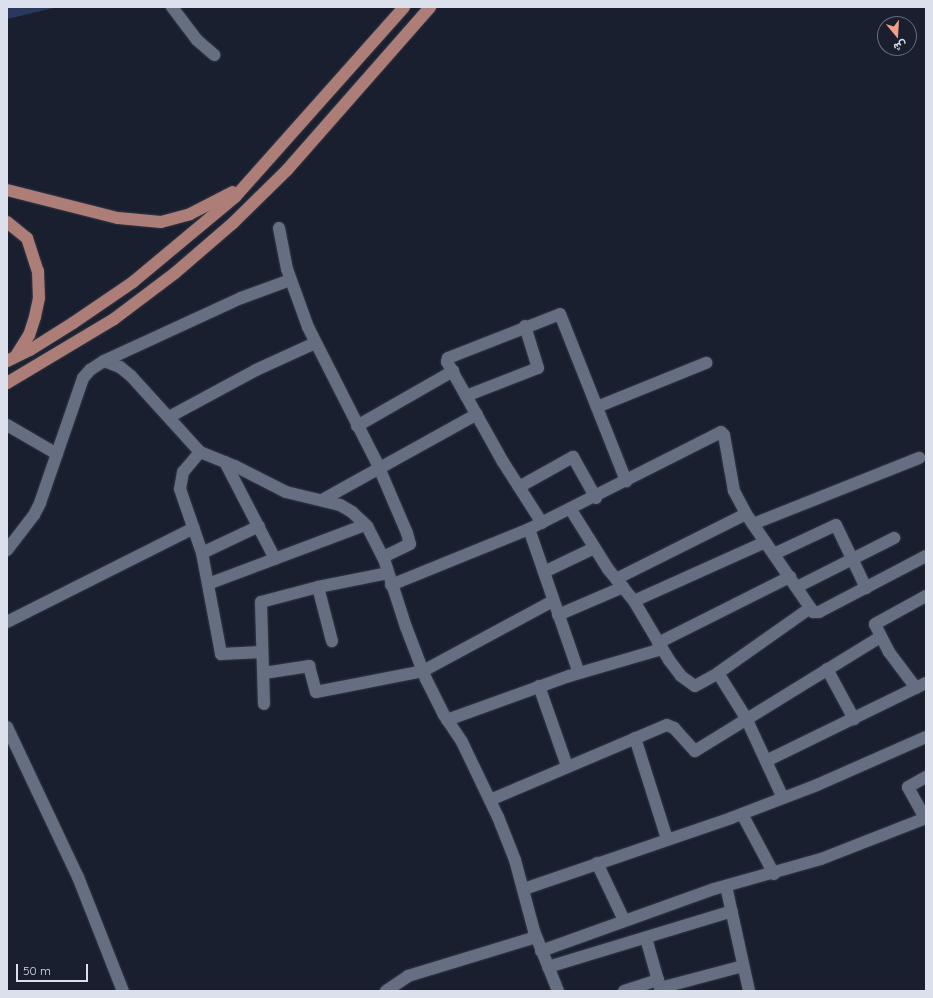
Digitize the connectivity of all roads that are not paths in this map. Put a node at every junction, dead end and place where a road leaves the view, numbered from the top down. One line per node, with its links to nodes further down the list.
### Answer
1 (172, 7): 4 (street)
2 (404, 7): 5 (main road)
3 (430, 7): 16 (main road)
4 (214, 55)
5 (250, 183): 6 (main road); 12 (main road)
6 (7, 190)
7 (7, 222): 12 (main road)
8 (279, 228): 9 (street)
9 (290, 280): 11 (street); 13 (street)
10 (525, 326): 15 (street); 17 (street); 18 (street)
11 (315, 343): 20 (street); 22 (street)
12 (11, 359)
13 (104, 361): 20 (street); 24 (street)
14 (706, 363): 18 (street)
15 (453, 371): 17 (street); 22 (street)
16 (7, 384)
17 (466, 396): 19 (street)
18 (597, 407): 28 (street)
19 (476, 414): 27 (street); 29 (street)
20 (169, 418): 23 (street)
21 (7, 425): 24 (street)
22 (357, 426): 27 (street)
23 (200, 452): 26 (street); 38 (street)
24 (57, 454): 43 (street)
25 (919, 458): 36 (street)
26 (225, 462): 31 (street); 37 (street)
27 (379, 469): 31 (street); 47 (street)
28 (626, 482): 30 (street); 33 (street)
29 (519, 487): 30 (street); 34 (street)
30 (596, 498): 32 (street)
31 (322, 500): 35 (street)
32 (571, 510): 34 (street); 42 (street)
33 (746, 514): 36 (street); 53 (street)
34 (542, 523): 39 (street)
35 (365, 524): 47 (street); 48 (street)
36 (753, 524): 41 (street)
37 (259, 526): 44 (street); 48 (street)
38 (194, 528): 44 (street); 62 (street)
39 (529, 529): 50 (street); 51 (street)
40 (894, 538): 49 (street)
41 (765, 542): 45 (street); 59 (street)
42 (594, 548): 50 (street); 53 (street)
43 (7, 550)
44 (202, 554): 54 (street)
45 (774, 554): 49 (street); 52 (street)
46 (926, 556): 56 (street)
47 (383, 557): 51 (street)
48 (275, 559): 54 (street)
49 (853, 559): 52 (street); 56 (street)
50 (544, 572): 58 (street)
51 (389, 579): 55 (street); 68 (street)
52 (794, 582): 60 (street); 65 (street)
53 (619, 583): 59 (street); 61 (street)
54 (208, 584): 66 (street)
55 (318, 586): 64 (street); 66 (street)
56 (866, 588): 60 (street)
57 (926, 596): 63 (street)
58 (553, 601): 61 (street); 68 (street)
59 (634, 601): 65 (street)
60 (810, 608): 71 (street)
61 (558, 615): 70 (street)
62 (7, 622)
63 (880, 637): 67 (street); 73 (street)
64 (332, 641)
65 (660, 646): 70 (street); 71 (street)
66 (262, 652): 69 (street)
67 (827, 669): 75 (street); 76 (street)
68 (423, 671): 69 (street); 77 (street)
69 (264, 673): 74 (street)
70 (579, 673): 72 (street)
71 (718, 673): 75 (street)
72 (539, 686): 77 (street); 82 (street)
73 (921, 686): 76 (street)
74 (264, 704)
75 (746, 718): 80 (street); 81 (street)
76 (854, 719): 81 (street)
77 (447, 720): 85 (street)
78 (7, 727): 101 (street)
79 (926, 737): 84 (street)
80 (635, 738): 82 (street); 88 (street)
81 (766, 761): 84 (street)
82 (567, 766): 85 (street)
83 (926, 777): 87 (street)
84 (783, 798): 86 (street)
85 (490, 800): 92 (street)
86 (742, 814): 88 (street); 90 (street)
87 (926, 818): 90 (street)
88 (667, 839): 89 (street)
89 (598, 862): 92 (street); 94 (street)
90 (774, 874): 91 (street)
91 (726, 886): 93 (street); 94 (street)
92 (524, 889): 95 (street)
93 (732, 911): 96 (street); 98 (street)
94 (624, 920): 97 (street)
95 (536, 937): 97 (street); 102 (street)
96 (646, 938): 99 (street); 100 (street)
97 (541, 951): 99 (street)
98 (743, 966): 100 (street); 105 (street)
99 (548, 967): 103 (street)
100 (660, 986): 104 (street)
101 (123, 991)
102 (386, 991)
103 (558, 991)
104 (624, 991)
105 (749, 991)

